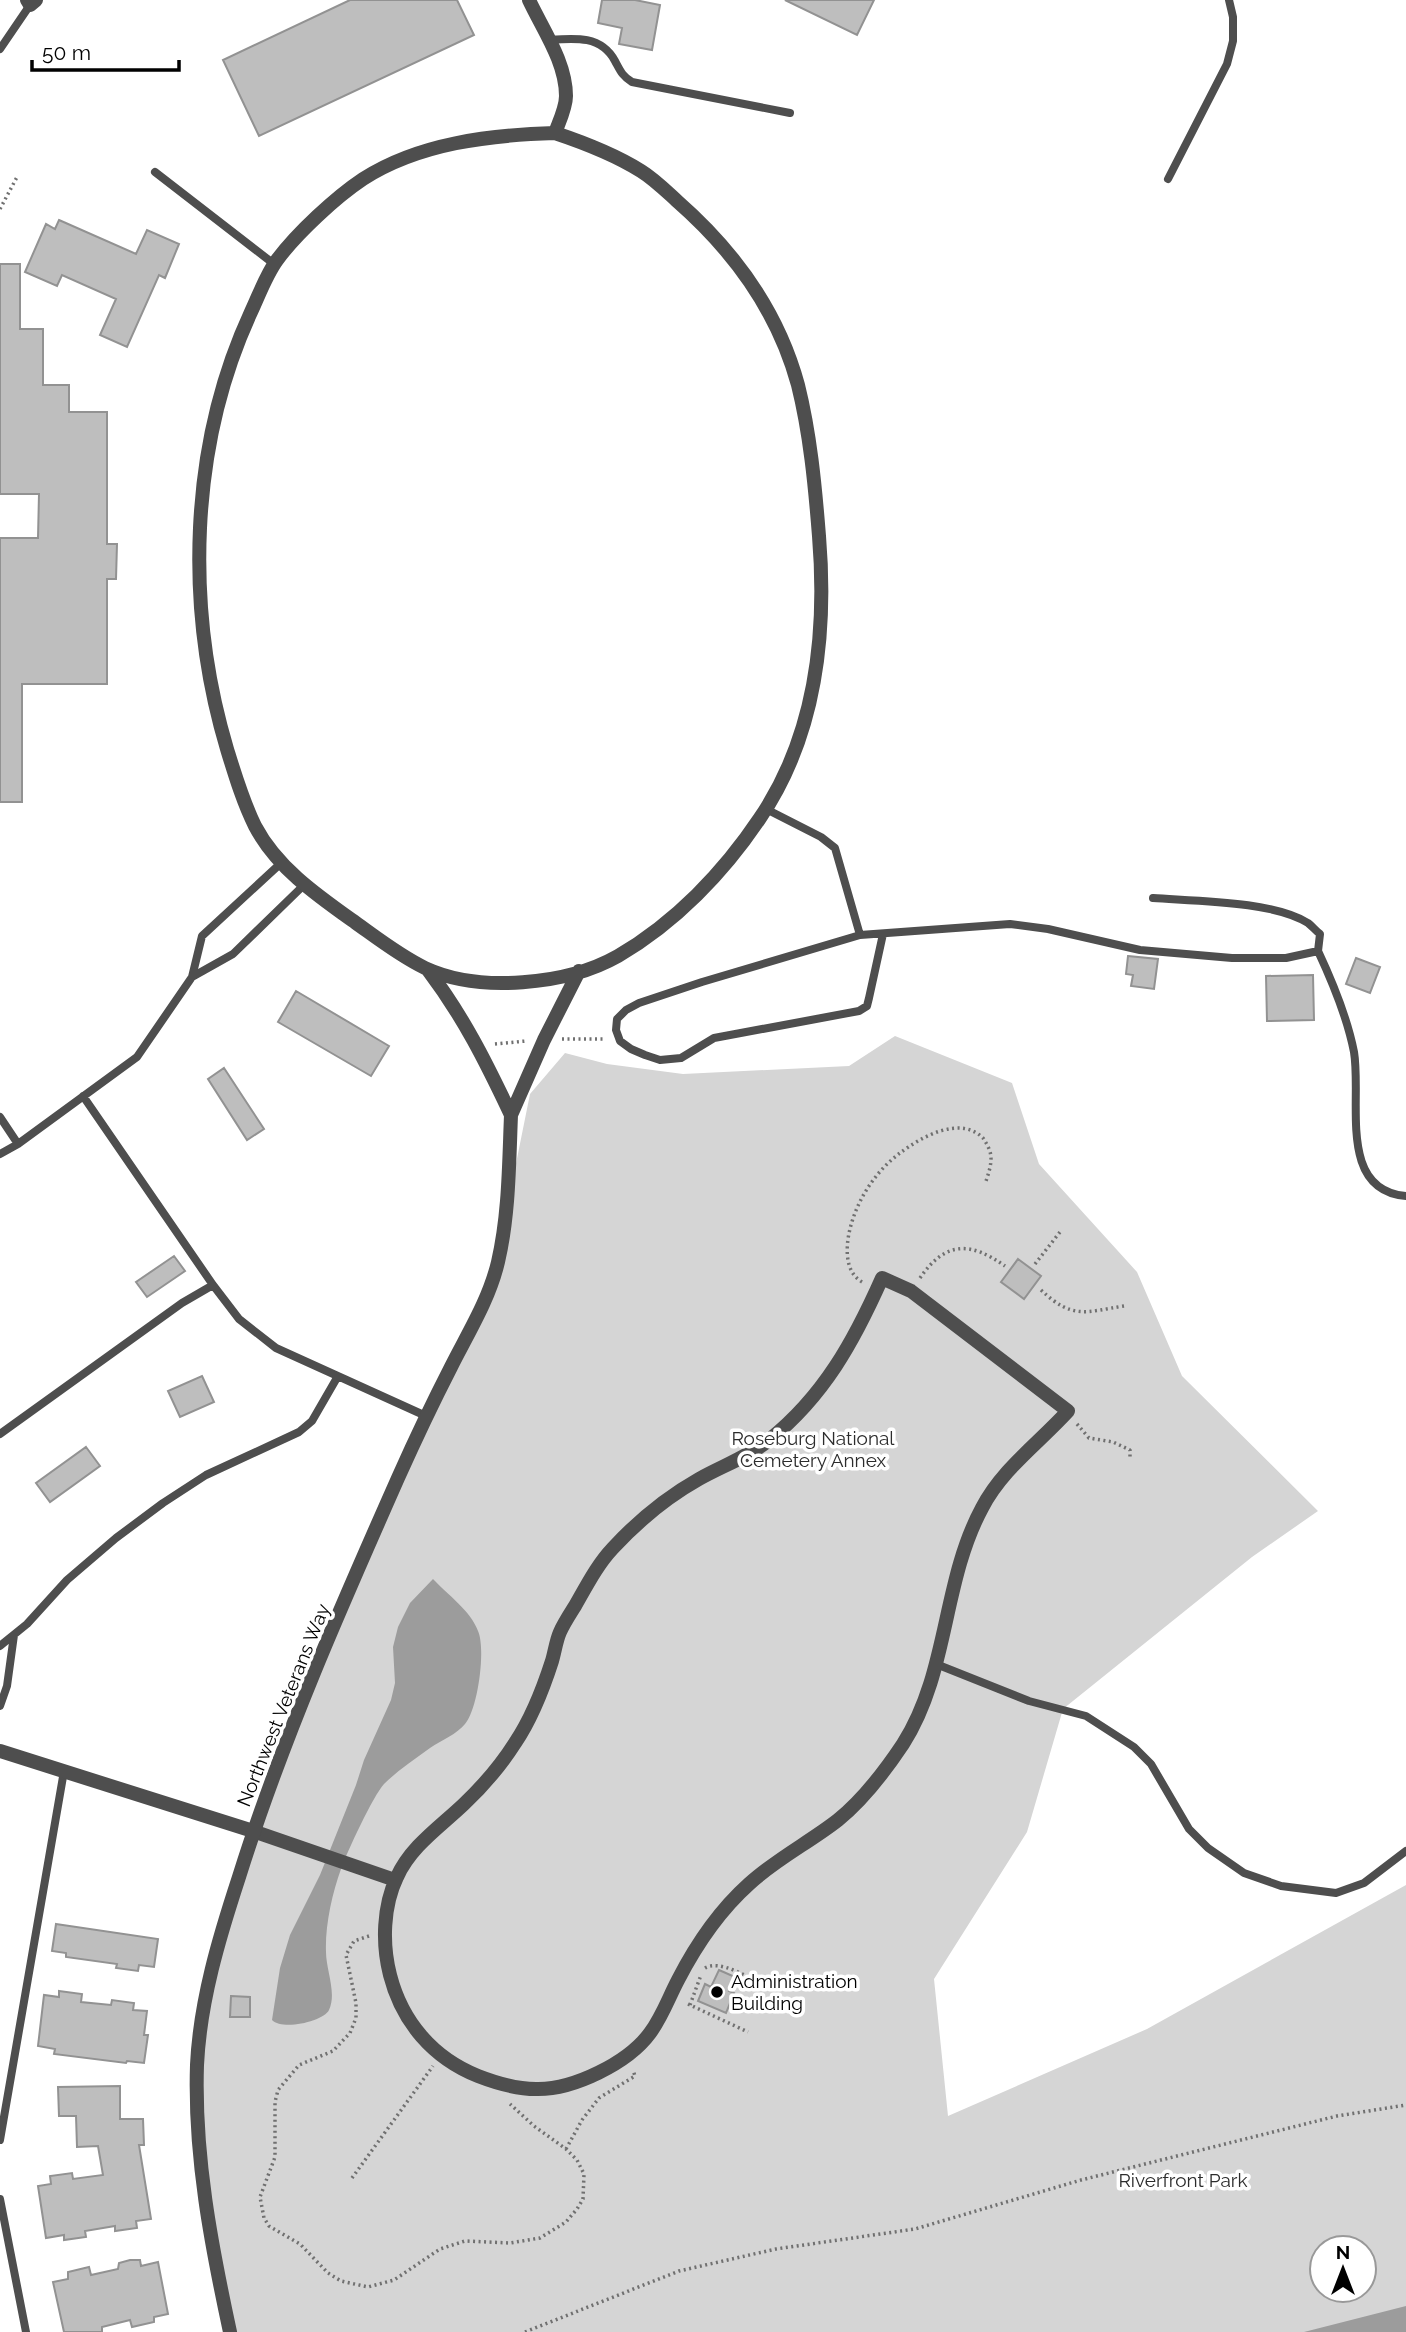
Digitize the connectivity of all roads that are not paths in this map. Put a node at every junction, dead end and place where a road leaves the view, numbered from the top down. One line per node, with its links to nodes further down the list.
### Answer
1 (529, 0): 4 (street)
2 (1228, 0): 9 (lane)
3 (31, 2): 5 (lane)
4 (549, 40): 6 (lane); 7 (street)
5 (0, 49)
6 (790, 113)
7 (555, 133): 10 (street, Northwest Veterans Way); 11 (street, Northwest Veterans Way)
8 (155, 172): 10 (lane)
9 (1168, 179)
10 (274, 264): 12 (street, Northwest Veterans Way)
11 (766, 809): 16 (lane); 19 (street, Northwest Veterans Way)
12 (281, 864): 13 (street, Northwest Veterans Way); 20 (lane)
13 (305, 884): 18 (street, Northwest Veterans Way); 20 (lane)
14 (1153, 898): 17 (lane)
15 (883, 934): 16 (lane); 16 (lane); 17 (lane)
16 (860, 935)
17 (1318, 951): 26 (lane)
18 (428, 970): 19 (street, Northwest Veterans Way); 22 (street, Northwest Veterans Way)
19 (579, 971): 22 (street, Northwest Veterans Way)
20 (192, 977): 21 (lane)
21 (83, 1096): 24 (lane); 27 (lane)
22 (511, 1115): 29 (street, Northwest Veterans Way)
23 (0, 1117): 24 (lane)
24 (18, 1144): 25 (lane)
25 (0, 1154)
26 (1406, 1196)
27 (214, 1285): 28 (lane); 30 (lane)
28 (338, 1376): 29 (lane); 31 (lane)
29 (426, 1416): 37 (street, Northwest Veterans Way)
30 (0, 1434)
31 (14, 1635): 32 (lane); 34 (lane)
32 (0, 1646)
33 (936, 1664): 38 (lane); 39 (street); 39 (street)
34 (0, 1706)
35 (0, 1751): 36 (street)
36 (64, 1771): 37 (street); 40 (lane)
37 (253, 1831): 39 (street); 43 (street, Northwest Veterans Way)
38 (1406, 1852)
39 (395, 1880)
40 (0, 2140)
41 (0, 2199): 42 (lane)
42 (26, 2332)
43 (230, 2332)

